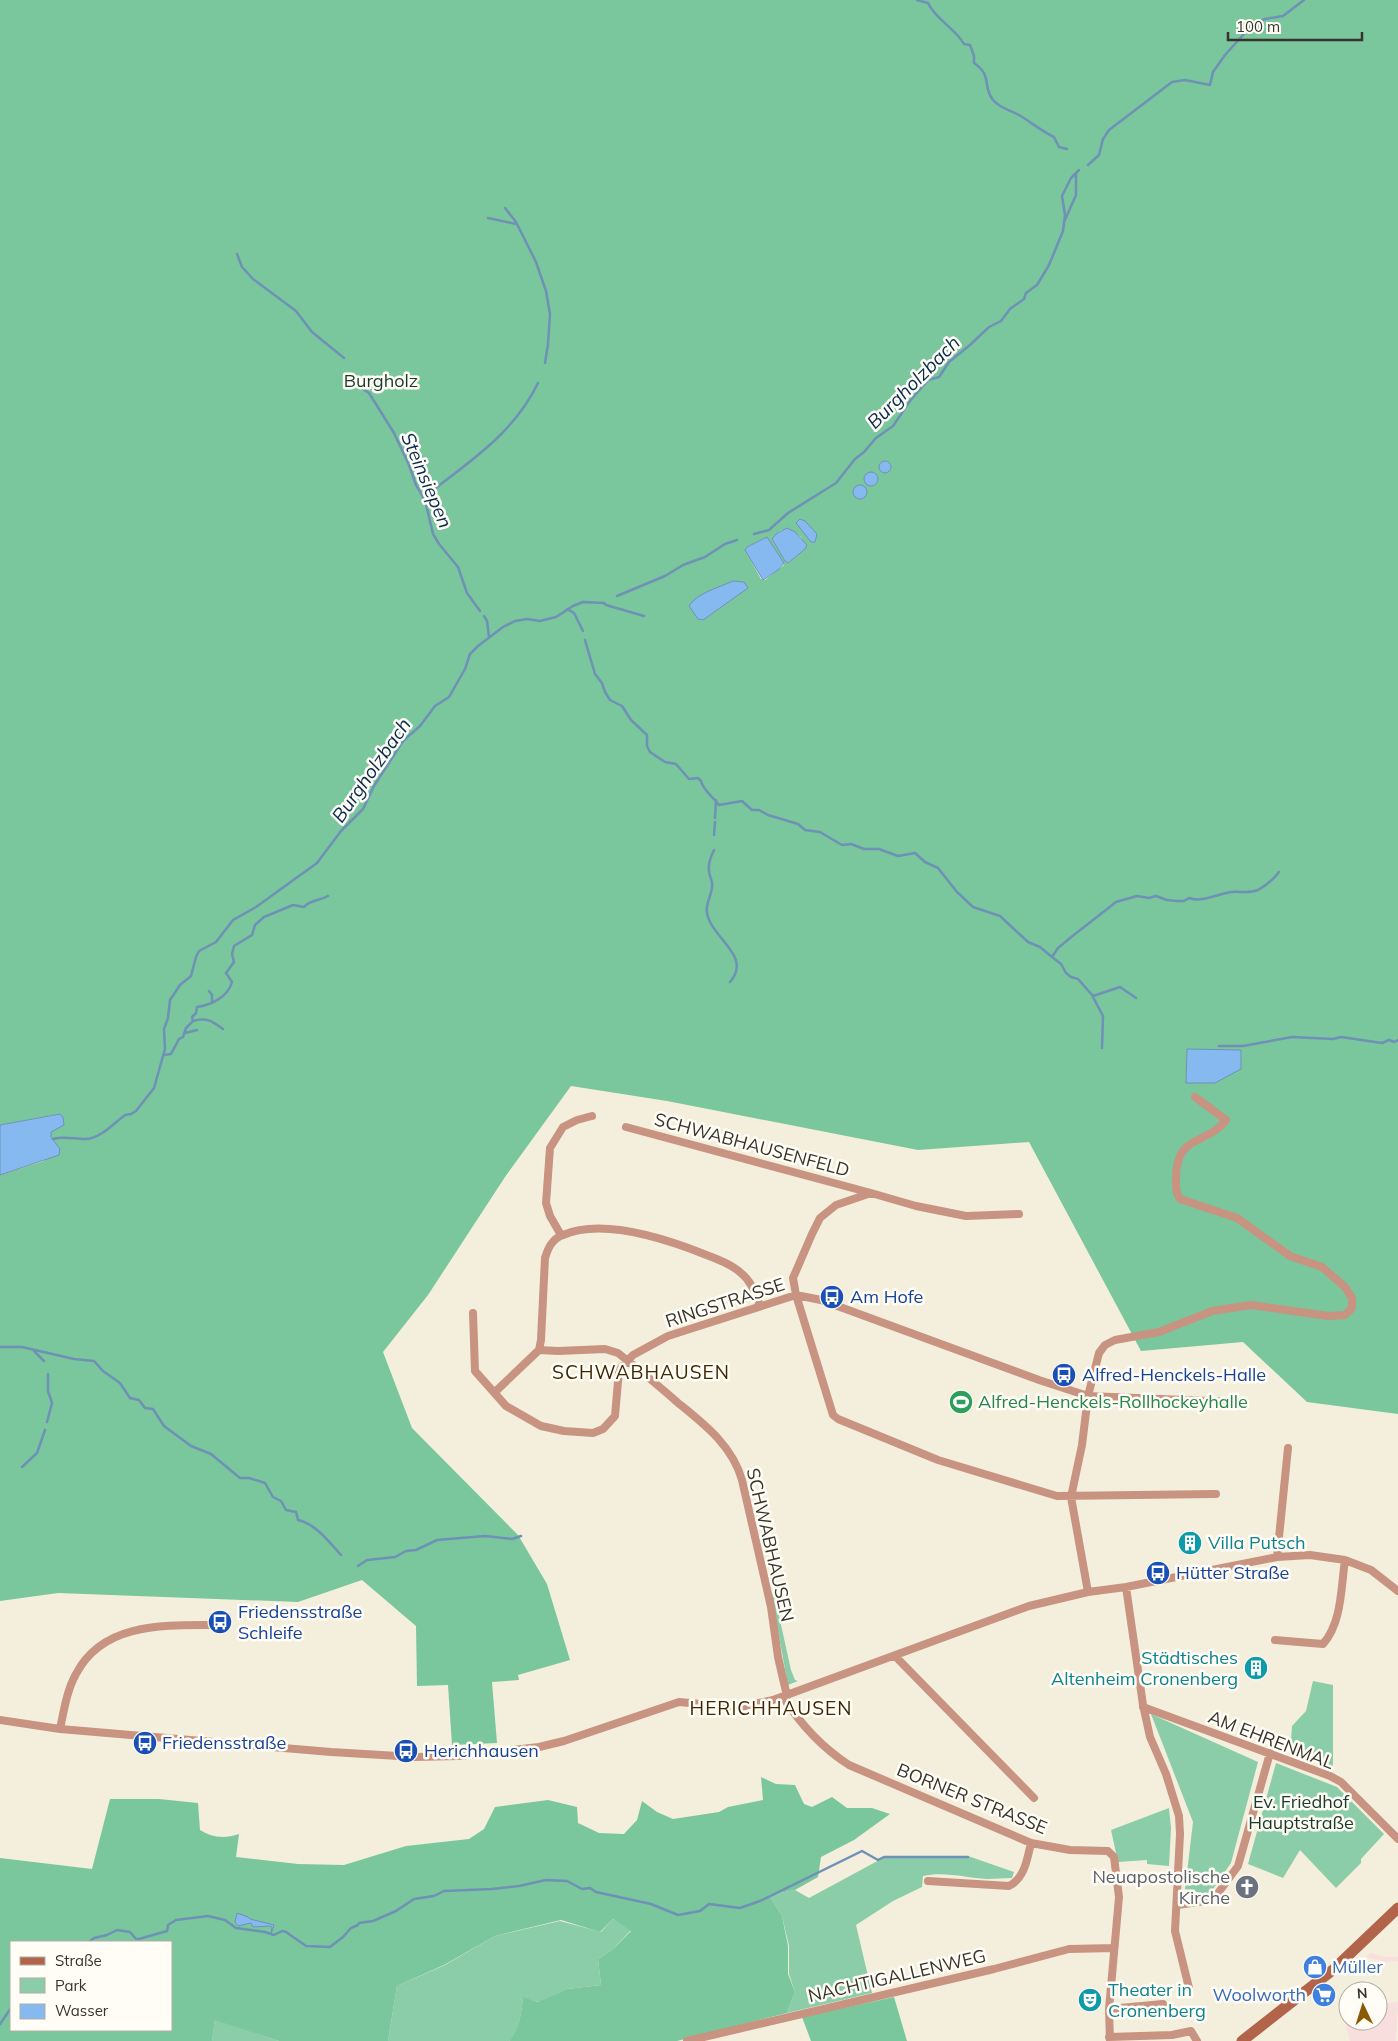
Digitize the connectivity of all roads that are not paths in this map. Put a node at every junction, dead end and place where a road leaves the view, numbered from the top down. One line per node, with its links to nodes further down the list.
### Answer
1 (1195, 1097): 13 (street)
2 (592, 1116): 6 (street)
3 (626, 1127): 4 (street, SCHWABHAUSENFELD)
4 (871, 1193): 5 (street, SCHWABHAUSENFELD); 7 (street, SCHWABHAUSENFELD)
5 (1019, 1214)
6 (561, 1235): 8 (street); 10 (street)
7 (796, 1295): 8 (street, RINGSTRASSE); 13 (street, RINGSTRASSE); 17 (street)
8 (760, 1306): 11 (street, RINGSTRASSE)
9 (473, 1313): 12 (street)
10 (539, 1350): 11 (street, SCHWABHAUSEN); 12 (street)
11 (627, 1360): 12 (street); 26 (street, SCHWABHAUSEN)
12 (495, 1392)
13 (1088, 1396): 14 (street, RINGSTRASSE); 17 (street)
14 (1234, 1402)
15 (1288, 1448): 18 (street)
16 (1216, 1494): 17 (street)
17 (1071, 1497): 22 (street)
18 (1277, 1557): 19 (street); 20 (street)
19 (1345, 1560): 21 (street); 24 (street)
20 (1126, 1587): 22 (street); 27 (street)
21 (1398, 1591)
22 (1088, 1592): 25 (street)
23 (227, 1625): 29 (street)
24 (1275, 1640)
25 (895, 1656): 26 (street); 31 (street)
26 (785, 1697): 29 (street); 33 (street, BORNER STRASSE)
27 (1143, 1707): 30 (street, AM EHRENMAL); 35 (street)
28 (0, 1720): 29 (street)
29 (60, 1729)
30 (1270, 1753): 32 (street, AM EHRENMAL); 35 (street)
31 (1034, 1798)
32 (1398, 1839)
33 (1031, 1843): 34 (street); 37 (street, BORNER STRASSE)
34 (928, 1881)
35 (1176, 1905): 38 (street)
36 (1398, 1908): 42 (main road)
37 (1114, 1948): 40 (street, BORNER STRASSE); 43 (street, NACHTIGALLENWEG)
38 (1189, 1988)
39 (1162, 2004): 40 (street)
40 (1109, 2009): 41 (street, BORNER STRASSE)
41 (1109, 2039): 44 (street)
42 (1245, 2040)
43 (687, 2041)
44 (1197, 2041)

